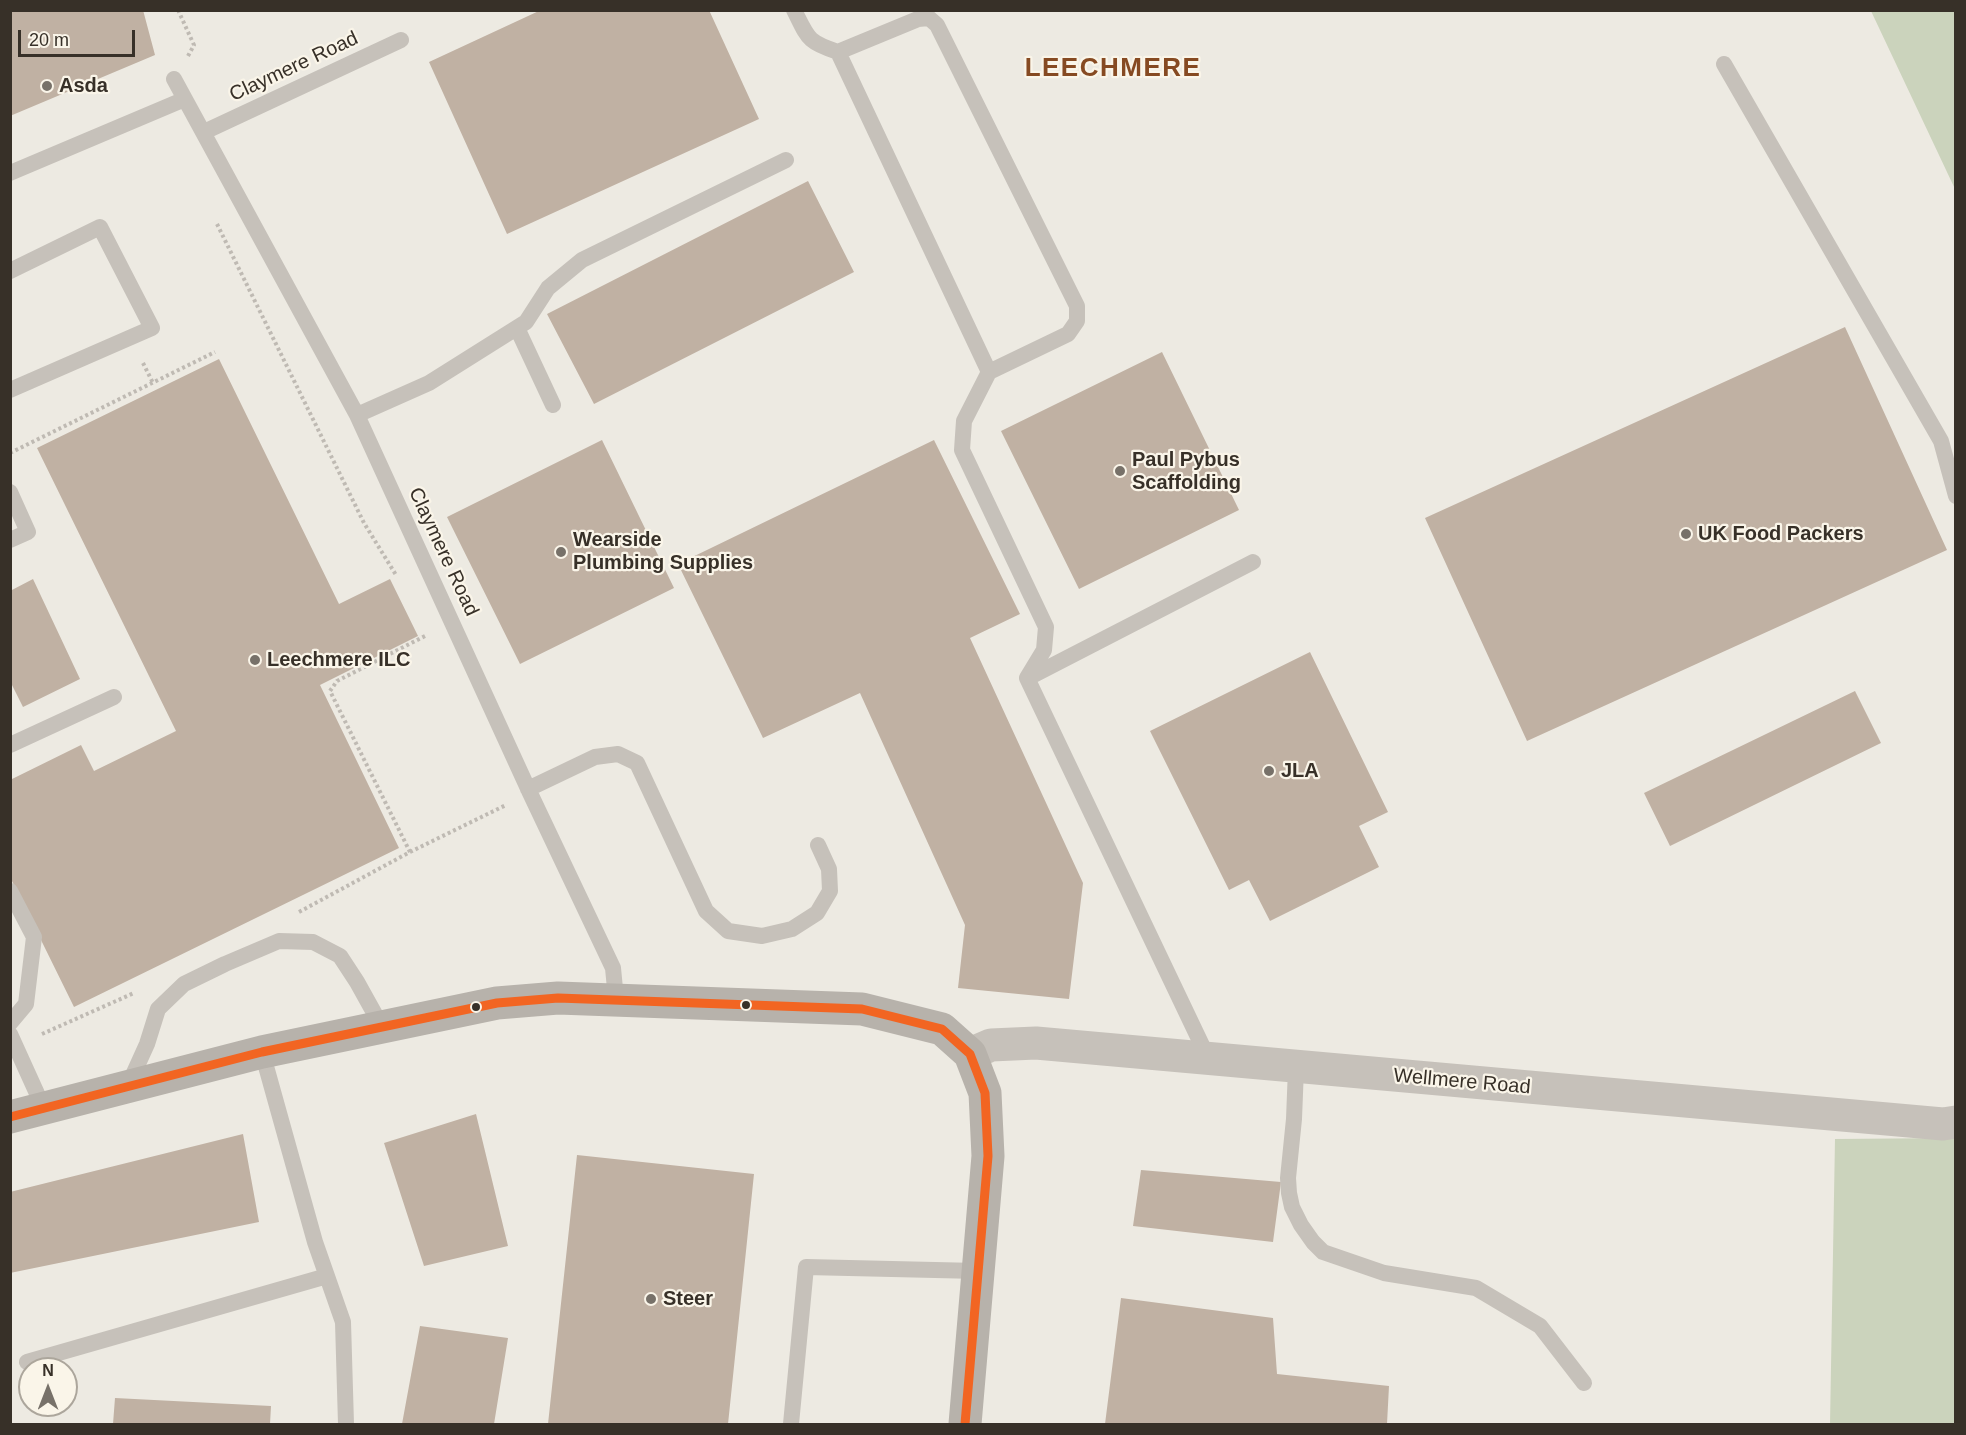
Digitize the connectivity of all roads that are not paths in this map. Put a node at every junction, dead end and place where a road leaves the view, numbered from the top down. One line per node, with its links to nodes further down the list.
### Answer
1 (794, 10): 3 (lane)
2 (401, 40): 7 (lane, Claymere Road)
3 (838, 52): 12 (lane); 12 (lane)
4 (1724, 64): 17 (lane)
5 (174, 79): 6 (lane, Claymere Road)
6 (185, 99): 7 (lane, Claymere Road); 9 (lane)
7 (204, 132): 15 (lane, Claymere Road)
8 (786, 160): 11 (lane)
9 (10, 173)
10 (10, 271): 13 (lane)
11 (518, 328): 14 (lane); 15 (lane)
12 (989, 372): 20 (lane)
13 (10, 390)
14 (553, 405)
15 (357, 415): 23 (lane, Claymere Road)
16 (10, 492): 18 (lane)
17 (1956, 496)
18 (10, 540)
19 (1253, 562): 20 (lane)
20 (1027, 678): 32 (lane)
21 (114, 697): 22 (lane)
22 (10, 745)
23 (529, 791): 24 (lane); 26 (lane, Claymere Road)
24 (819, 845)
25 (10, 891): 27 (lane)
26 (616, 999): 28 (street); 31 (street)
27 (10, 1023)
28 (382, 1027): 30 (street); 34 (lane)
29 (10, 1034): 35 (lane)
30 (262, 1053): 34 (street); 39 (lane)
31 (970, 1054): 32 (street, Wellmere Road); 38 (street)
32 (1209, 1060): 33 (street, Wellmere Road)
33 (1296, 1068): 37 (street, Wellmere Road); 41 (lane)
34 (128, 1087): 35 (street)
35 (44, 1109): 36 (street)
36 (10, 1118)
37 (1956, 1122)
38 (978, 1271): 43 (lane); 44 (street)
39 (327, 1276): 40 (lane); 42 (lane)
40 (44, 1357)
41 (1584, 1383)
42 (346, 1425)
43 (791, 1425)
44 (965, 1425)

